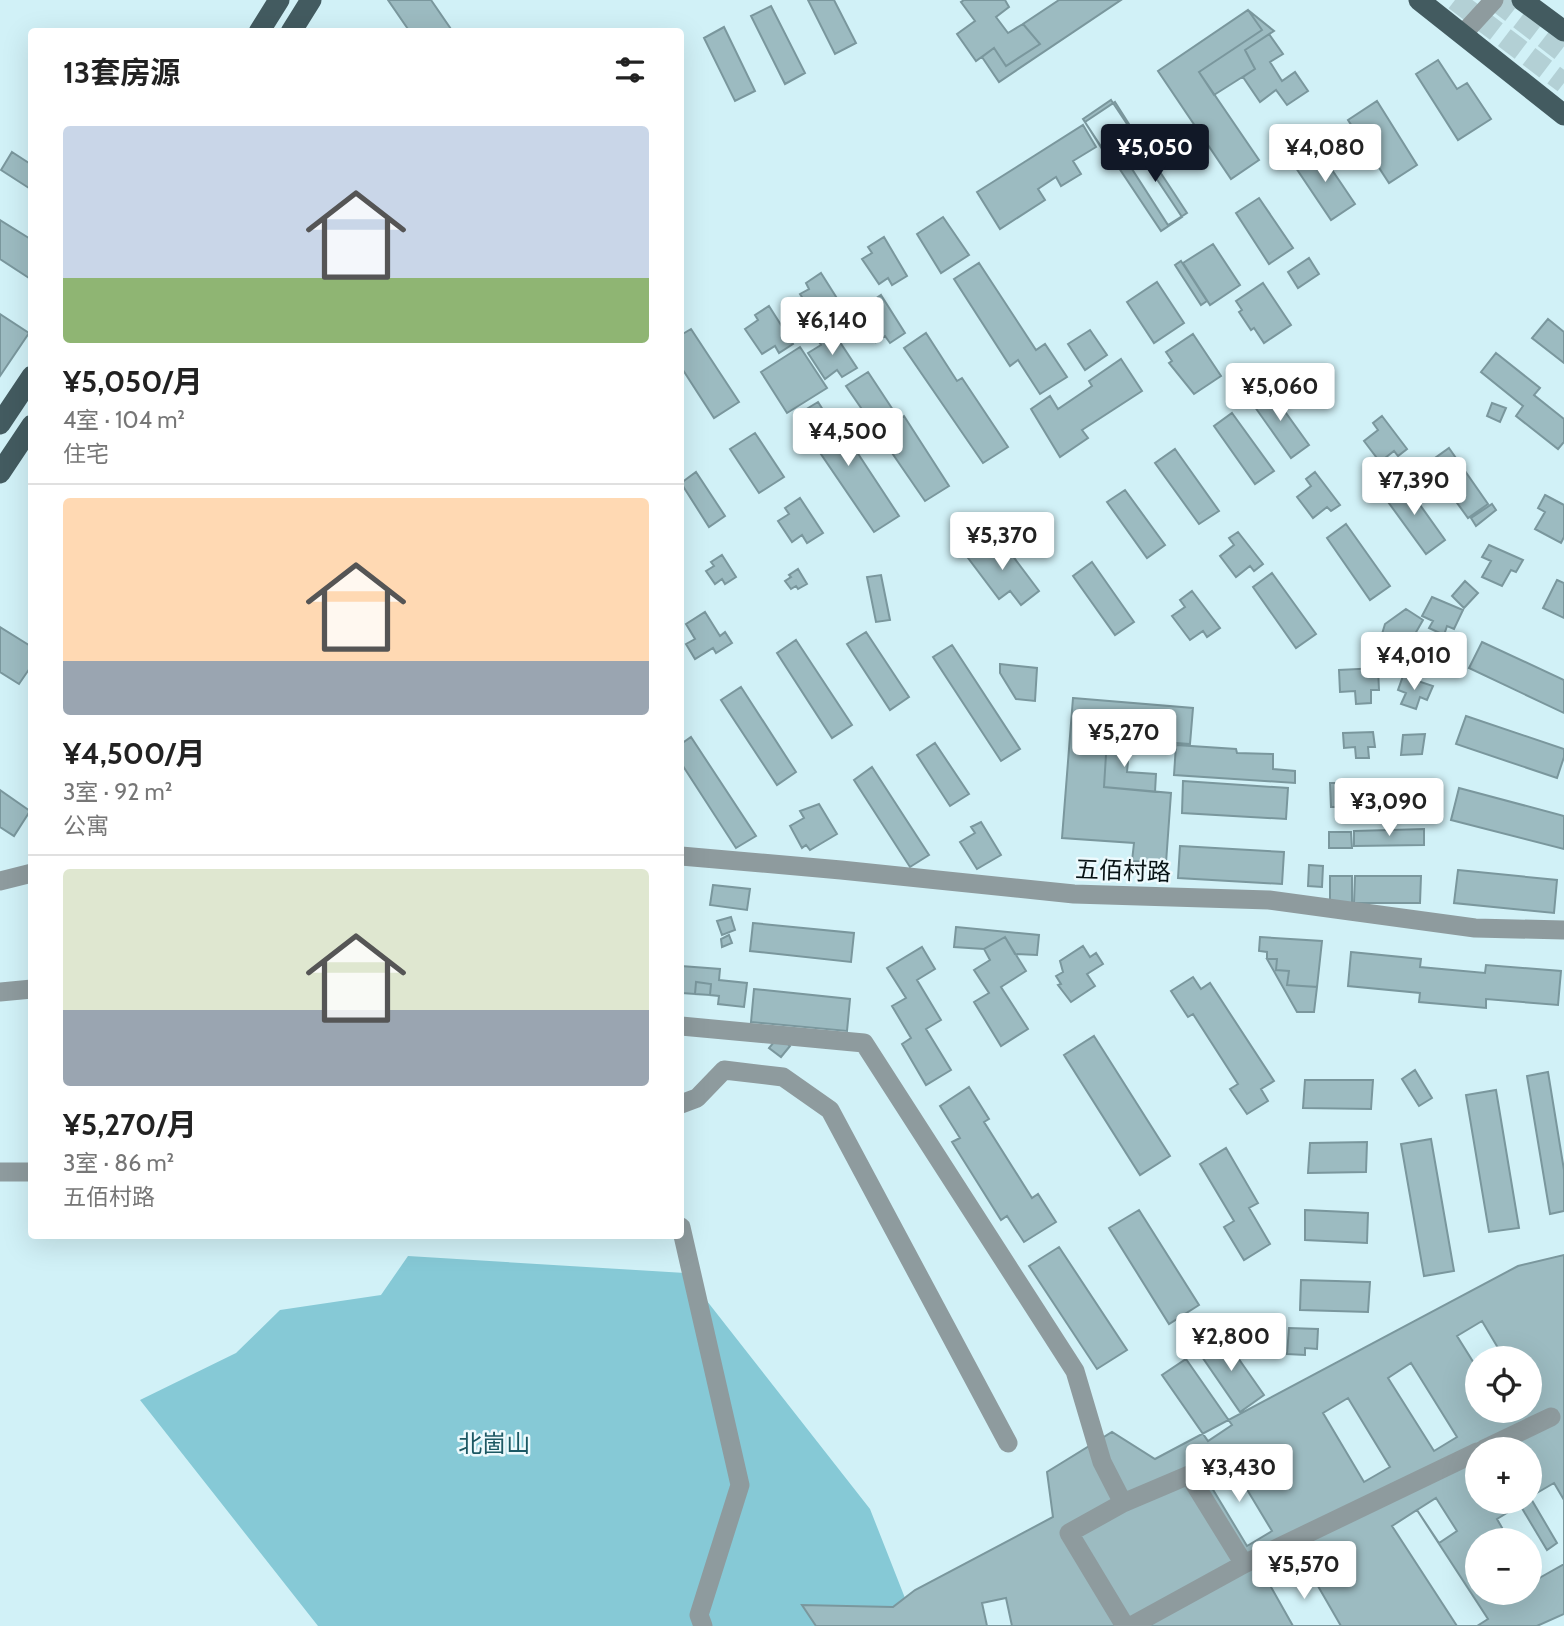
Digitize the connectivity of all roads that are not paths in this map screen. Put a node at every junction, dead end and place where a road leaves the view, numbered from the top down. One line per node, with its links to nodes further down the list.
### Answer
1 (279, 0): 6 (main road)
2 (311, 0): 7 (main road)
3 (1494, 0): 9 (street)
4 (1522, 0): 8 (main road)
5 (1421, 1): 9 (main road)
6 (262, 28)
7 (294, 28)
8 (1564, 31)
9 (1462, 35): 10 (main road)
10 (1564, 115)
11 (28, 382): 12 (main road)
12 (0, 424)
13 (28, 431): 14 (main road)
14 (0, 473)
15 (684, 856): 18 (street, 五佰村路)
16 (28, 874): 17 (street)
17 (0, 881)
18 (1564, 930)
19 (28, 989): 20 (street)
20 (0, 992)
21 (684, 1026): 30 (street)
22 (684, 1103): 28 (street)
23 (0, 1172): 24 (street)
24 (28, 1172)
25 (684, 1239): 32 (street)
26 (1551, 1417): 27 (street)
27 (1509, 1437)
28 (1007, 1443)
29 (1465, 1458): 31 (street)
30 (1124, 1503): 31 (street); 33 (street)
31 (1244, 1564): 34 (street)
32 (703, 1626)
33 (1125, 1626)
34 (1131, 1626)

